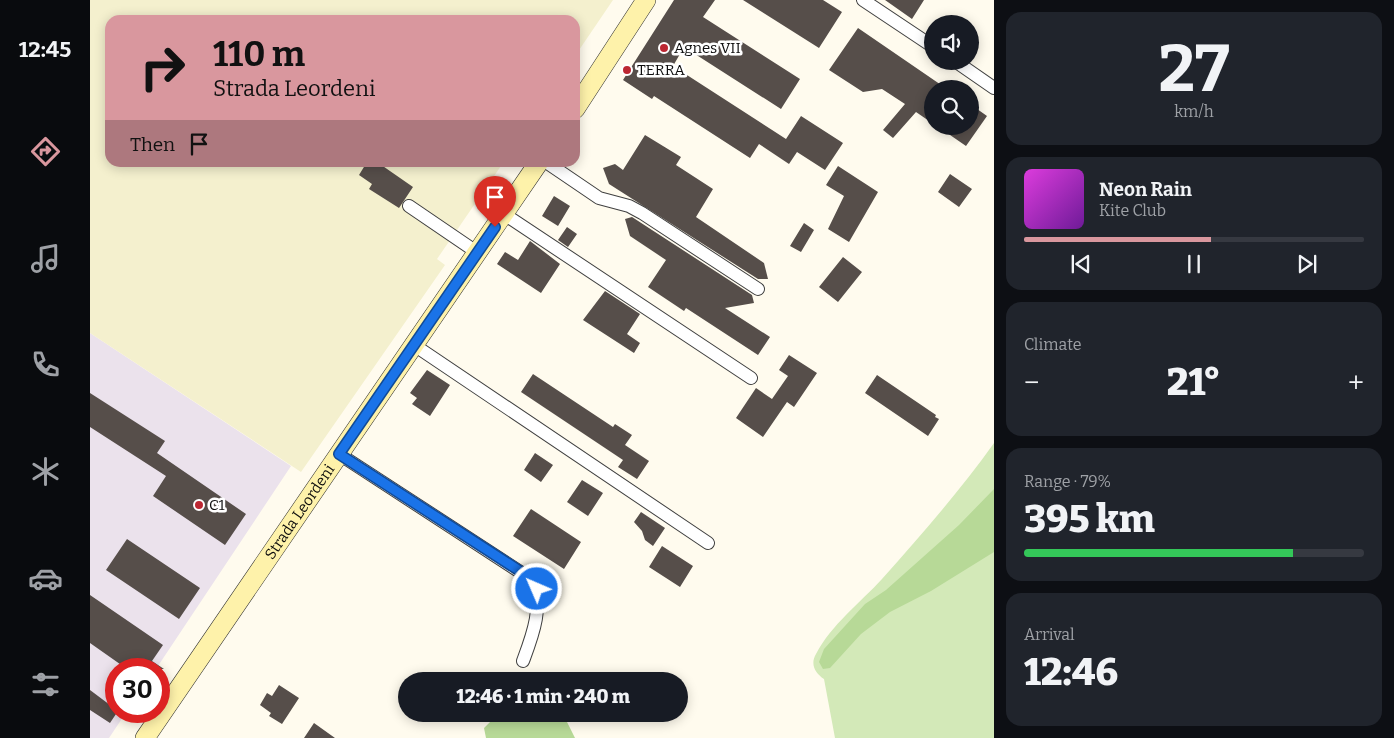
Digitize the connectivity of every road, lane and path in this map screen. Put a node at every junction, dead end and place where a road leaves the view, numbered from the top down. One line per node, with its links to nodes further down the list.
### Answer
1 (646, 0): 6 (main road)
2 (863, 0): 3 (street)
3 (924, 41)
4 (968, 70): 5 (street)
5 (994, 88)
6 (580, 100)
7 (536, 167): 10 (main road, Strada Leordeni)
8 (553, 167): 12 (street)
9 (409, 206): 11 (street)
10 (504, 214): 11 (main road, Strada Leordeni); 14 (street)
11 (478, 253): 13 (main road, Strada Leordeni)
12 (758, 289)
13 (414, 345): 15 (main road, Strada Leordeni); 16 (street)
14 (751, 378)
15 (339, 454): 17 (street); 18 (main road, Strada Leordeni)
16 (708, 544)
17 (522, 661)
18 (145, 738)

